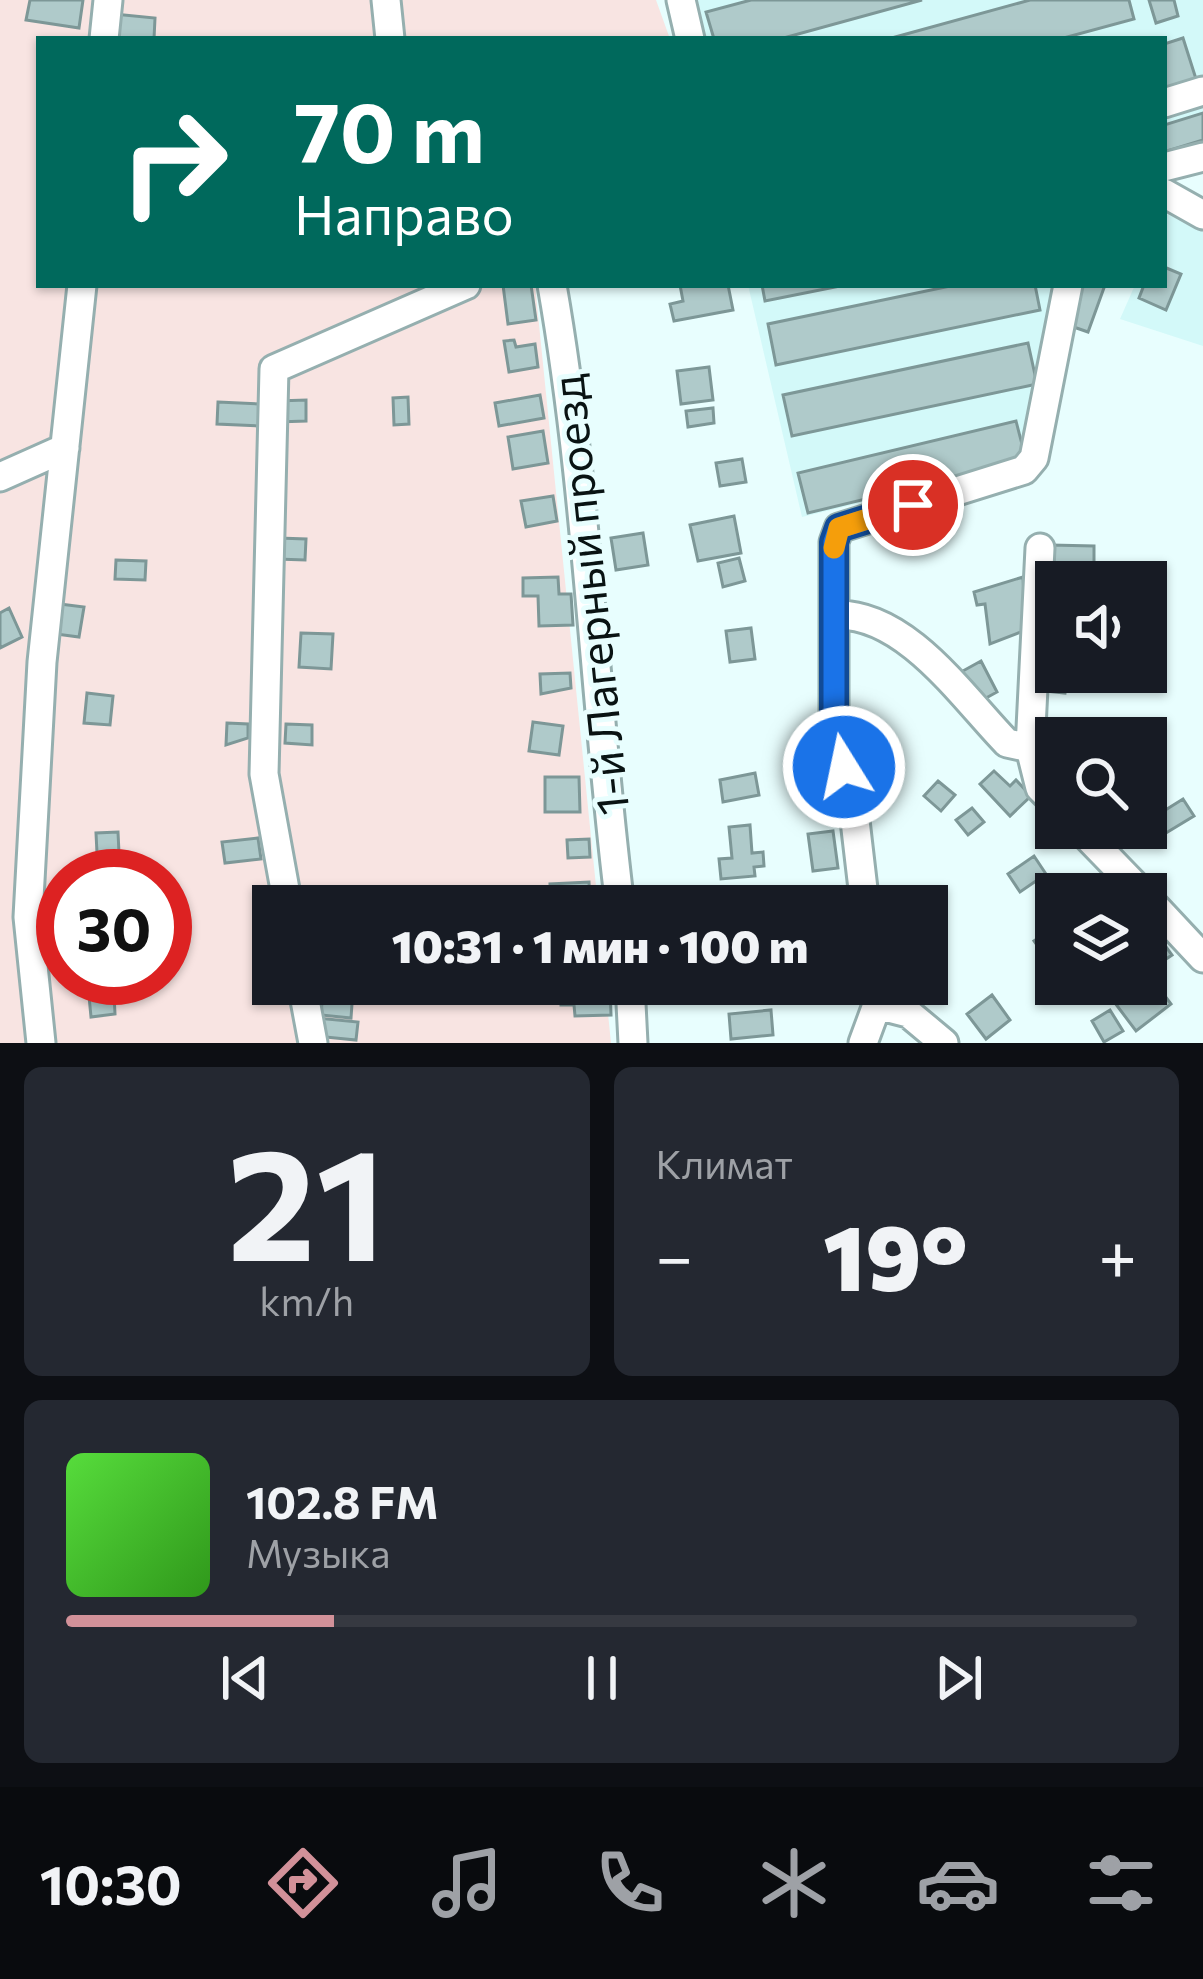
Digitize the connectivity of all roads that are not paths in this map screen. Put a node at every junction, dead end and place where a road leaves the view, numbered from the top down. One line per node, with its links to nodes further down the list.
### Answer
1 (108, 0): 4 (street)
2 (386, 0): 5 (street)
3 (681, 0): 6 (street)
4 (104, 36)
5 (390, 36)
6 (689, 36)
7 (1203, 91): 8 (street)
8 (1167, 102)
9 (1203, 157): 10 (street)
10 (1167, 166)
11 (1167, 195): 12 (street)
12 (1203, 215)
13 (82, 288): 18 (street)
14 (451, 288): 17 (street)
15 (553, 288): 27 (street, 1-й Лагерный проезд)
16 (1067, 288): 21 (street)
17 (412, 296): 26 (street)
18 (64, 448): 19 (street); 35 (street)
19 (0, 477)
20 (1040, 548): 22 (street)
21 (837, 615): 22 (street); 28 (street)
22 (1030, 748): 23 (street)
23 (1035, 768)
24 (1099, 849): 25 (street)
25 (1122, 873)
26 (284, 885)
27 (617, 885)
28 (863, 885)
29 (1167, 920): 30 (street)
30 (1203, 958)
31 (306, 1005): 36 (street)
32 (631, 1005): 37 (street)
33 (872, 1005): 38 (street)
34 (895, 1005): 39 (street)
35 (41, 1043)
36 (313, 1043)
37 (633, 1043)
38 (863, 1043)
39 (944, 1043)

